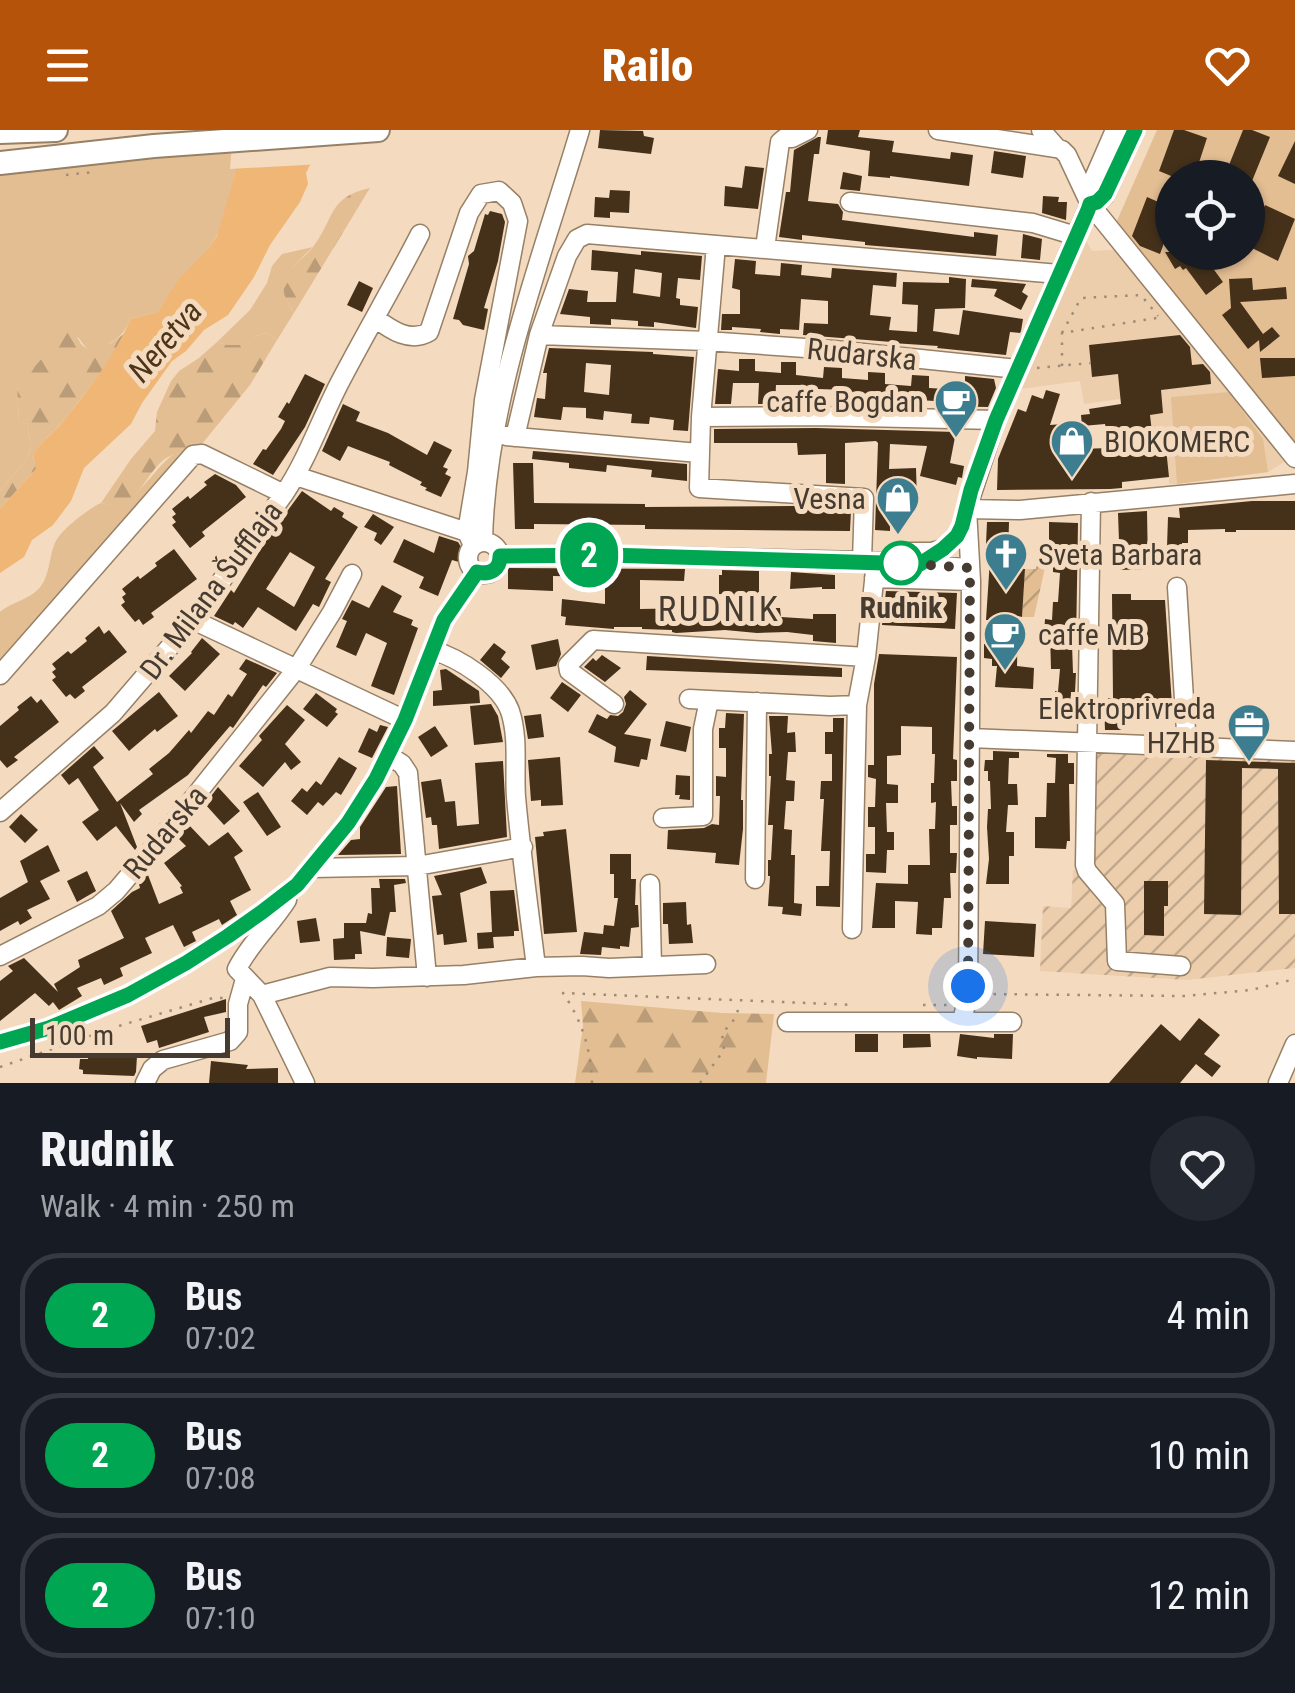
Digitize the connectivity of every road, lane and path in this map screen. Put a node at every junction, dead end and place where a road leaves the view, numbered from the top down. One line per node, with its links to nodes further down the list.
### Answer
1 (56, 130): 9 (main road)
2 (378, 130): 11 (main road)
3 (580, 130): 30 (street)
4 (808, 130): 17 (street)
5 (938, 130): 10 (street)
6 (1040, 130): 10 (street)
7 (1116, 130): 13 (street)
8 (1135, 130): 13 (street)
9 (0, 132)
10 (1057, 148): 13 (street)
11 (0, 164)
12 (850, 202): 15 (street)
13 (1090, 204): 15 (street); 19 (street)
14 (420, 234): 21 (street, Dr. Milana Šufflaja)
15 (1076, 236): 18 (street)
16 (716, 244): 17 (street); 23 (street); 24 (street)
17 (765, 248): 18 (street)
18 (1058, 274): 27 (street)
19 (1180, 314): 20 (path); 33 (street)
20 (1159, 318): 22 (path); 22 (path)
21 (372, 323): 34 (street, Dr. Milana Šufflaja); 39 (street)
22 (1062, 333): 26 (path)
23 (539, 334): 24 (street, Rudarska); 31 (street)
24 (706, 341): 27 (street, Rudarska); 28 (street)
25 (1091, 364): 26 (path)
26 (1062, 366): 27 (path)
27 (1018, 370): 29 (street)
28 (701, 416): 29 (street, Rudarska); 32 (street)
29 (996, 420): 38 (street)
30 (494, 435): 31 (street); 39 (street)
31 (514, 437): 32 (street)
32 (699, 454): 43 (street)
33 (1295, 458)
34 (296, 476): 36 (street, Dr. Milana Šufflaja); 39 (street)
35 (1295, 484): 37 (street)
36 (284, 494): 48 (street, Dr. Milana Šufflaja); 52 (street)
37 (1091, 502): 38 (street); 60 (street)
38 (966, 509): 40 (street); 46 (street)
39 (474, 540): 41 (street); 44 (street)
40 (943, 549): 42 (street); 43 (street)
41 (500, 556): 43 (street); 44 (street)
42 (920, 564): 43 (street); 46 (street)
43 (869, 566): 46 (street); 50 (street)
44 (477, 572): 49 (street)
45 (352, 574): 51 (street, Rudarska)
46 (971, 575): 59 (street)
47 (1178, 587): 61 (street)
48 (192, 620): 51 (street); 64 (street, Dr. Milana Šufflaja)
49 (432, 650): 58 (street); 66 (street)
50 (866, 657): 56 (street); 57 (street)
51 (297, 668): 58 (street); 73 (street, Rudarska)
52 (0, 675)
53 (690, 699): 54 (street)
54 (709, 700): 55 (street); 65 (street)
55 (757, 702): 57 (street); 69 (street)
56 (614, 704)
57 (857, 705): 72 (street)
58 (405, 720): 63 (street)
59 (970, 738): 60 (street); 85 (street)
60 (1088, 743): 61 (street); 76 (street)
61 (1187, 747): 62 (street)
62 (1295, 751)
63 (389, 756): 67 (street); 68 (street)
64 (0, 812)
65 (663, 818)
66 (523, 847): 67 (street); 77 (street)
67 (416, 866): 68 (street); 78 (street)
68 (312, 868): 71 (street)
69 (755, 879)
70 (650, 884): 75 (street)
71 (297, 885): 80 (street); 88 (street)
72 (852, 929)
73 (0, 956)
74 (706, 964): 75 (street)
75 (652, 966): 77 (street)
76 (1180, 966)
77 (536, 967): 78 (street)
78 (428, 976): 81 (street)
79 (1295, 979): 85 (path)
80 (243, 988): 81 (street); 90 (path); 91 (street)
81 (262, 995): 92 (street)
82 (742, 1000): 83 (path); 93 (path); 94 (path)
83 (855, 1005)
84 (911, 1006): 85 (path)
85 (965, 1007): 86 (street); 87 (street)
86 (787, 1022)
87 (1012, 1022)
88 (0, 1042)
89 (1295, 1044): 95 (street)
90 (0, 1067)
91 (145, 1083)
92 (305, 1083)
93 (592, 1083)
94 (700, 1083)
95 (1278, 1083)

